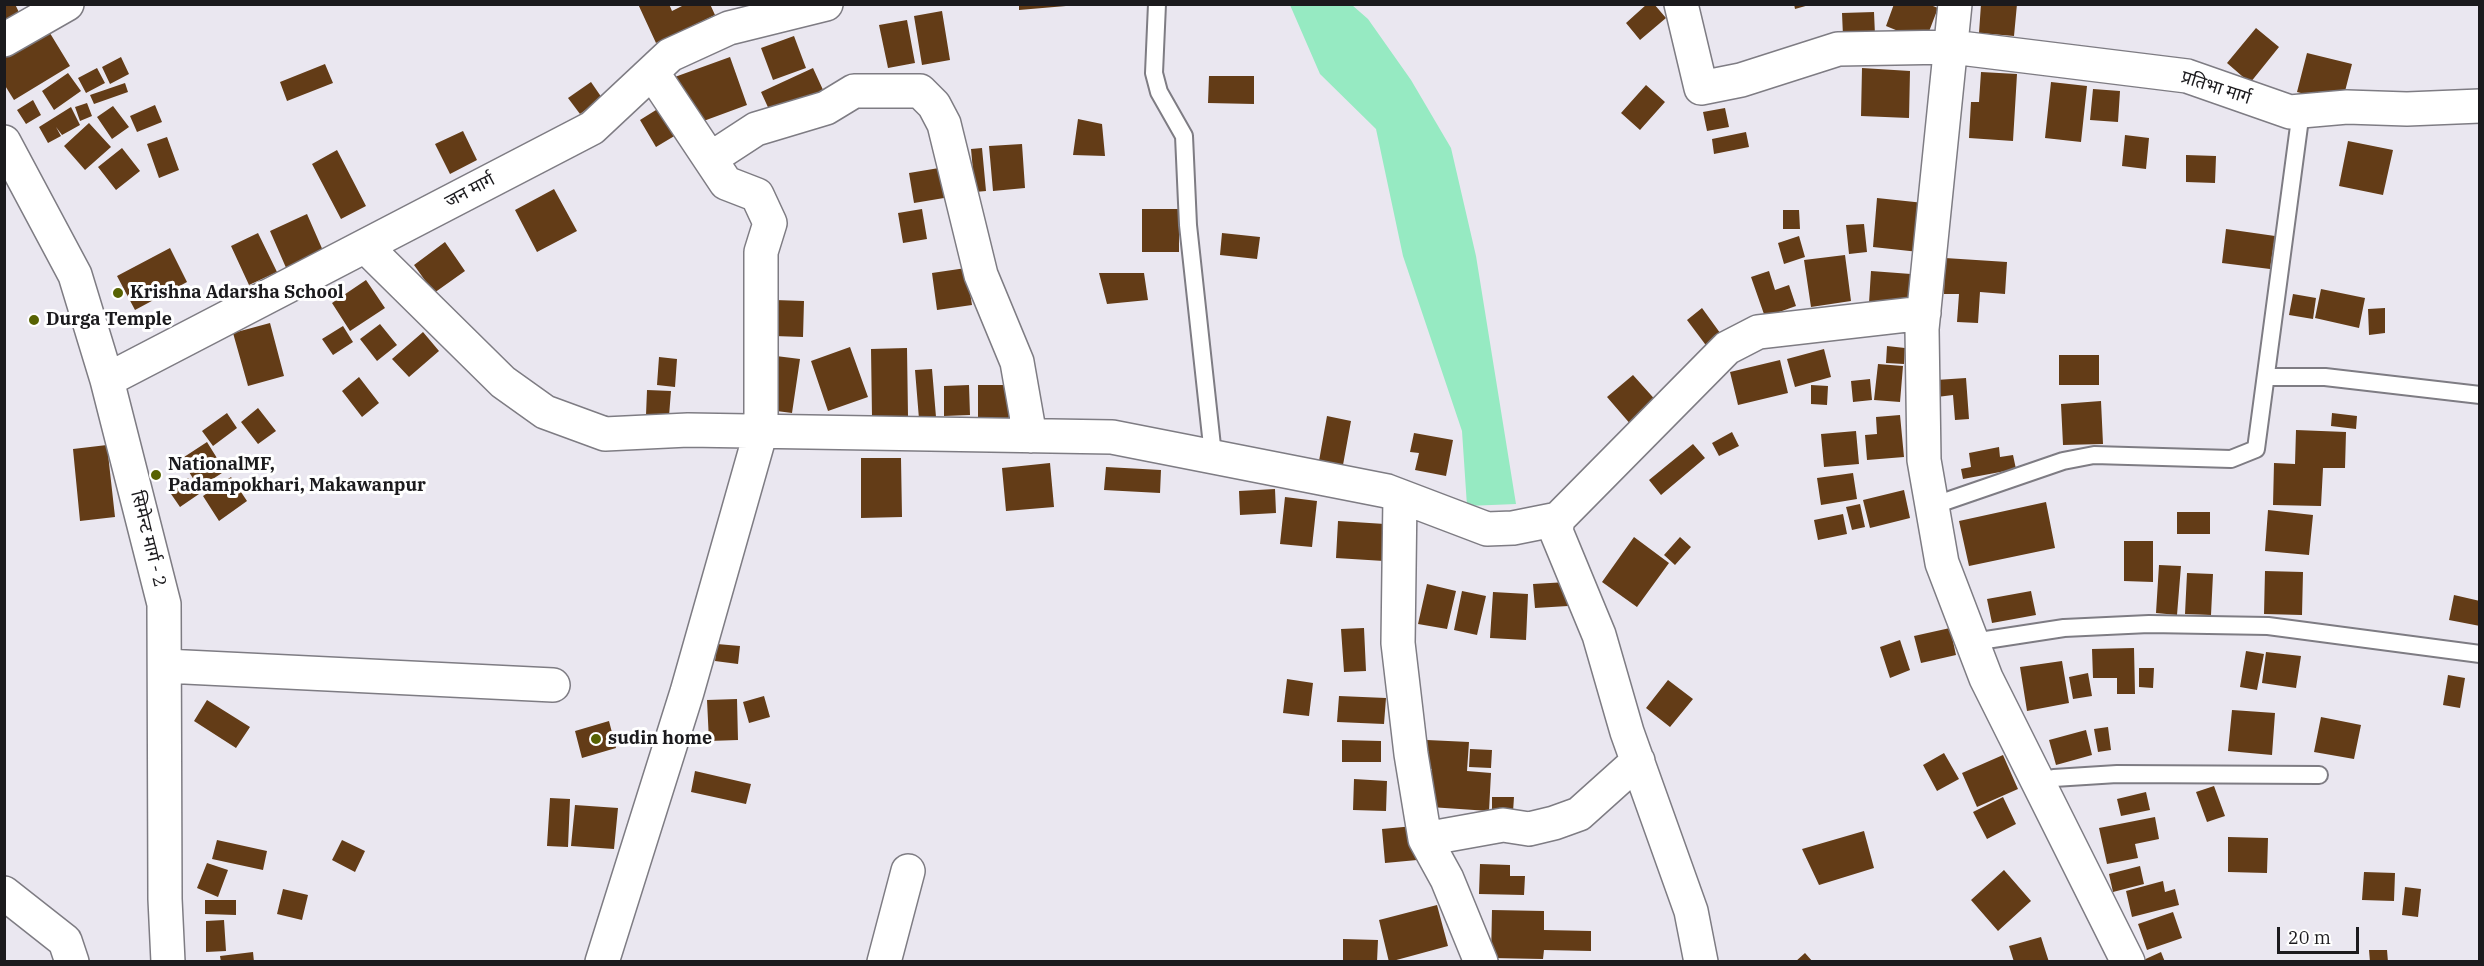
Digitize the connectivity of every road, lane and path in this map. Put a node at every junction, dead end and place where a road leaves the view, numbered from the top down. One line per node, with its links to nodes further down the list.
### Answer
1 (68, 4): 7 (street)
2 (826, 4): 6 (street, जन मार्ग)
3 (1157, 4): 21 (lane)
4 (1681, 4): 8 (street, प्रतिभा मार्ग)
5 (1955, 4): 8 (street)
6 (763, 12): 9 (street, जन मार्ग)
7 (4, 40)
8 (1952, 47): 11 (street, प्रतिभा मार्ग); 15 (street)
9 (652, 72): 13 (street); 14 (street, जन मार्ग)
10 (2480, 106): 11 (street, प्रतिभा मार्ग)
11 (2301, 111): 16 (lane)
12 (4, 142): 17 (street, सिमेन्ट मार्ग - 2)
13 (710, 159): 19 (street); 20 (street)
14 (365, 246): 17 (street, जन मार्ग); 19 (street)
15 (1924, 313): 23 (street); 24 (street)
16 (2266, 377): 18 (lane); 23 (lane)
17 (107, 380): 27 (street, सिमेन्ट मार्ग - 2)
18 (2480, 395)
19 (762, 431): 20 (street); 39 (street)
20 (1030, 436): 21 (street)
21 (1213, 455): 22 (street)
22 (1400, 496): 24 (street); 32 (street)
23 (1932, 506): 25 (street)
24 (1558, 519): 29 (street)
25 (1972, 642): 26 (lane); 31 (street)
26 (2480, 654)
27 (165, 666): 28 (street); 38 (street, सिमेन्ट मार्ग - 2)
28 (553, 685)
29 (1638, 761): 32 (street); 42 (street)
30 (2319, 775): 31 (lane)
31 (2040, 785): 43 (street)
32 (1425, 839): 41 (street)
33 (908, 871): 40 (street)
34 (4, 893): 37 (street)
35 (4, 916): 36 (street)
36 (62, 962)
37 (72, 962)
38 (168, 962)
39 (602, 962)
40 (884, 962)
41 (1481, 962)
42 (1701, 962)
43 (2128, 962)

